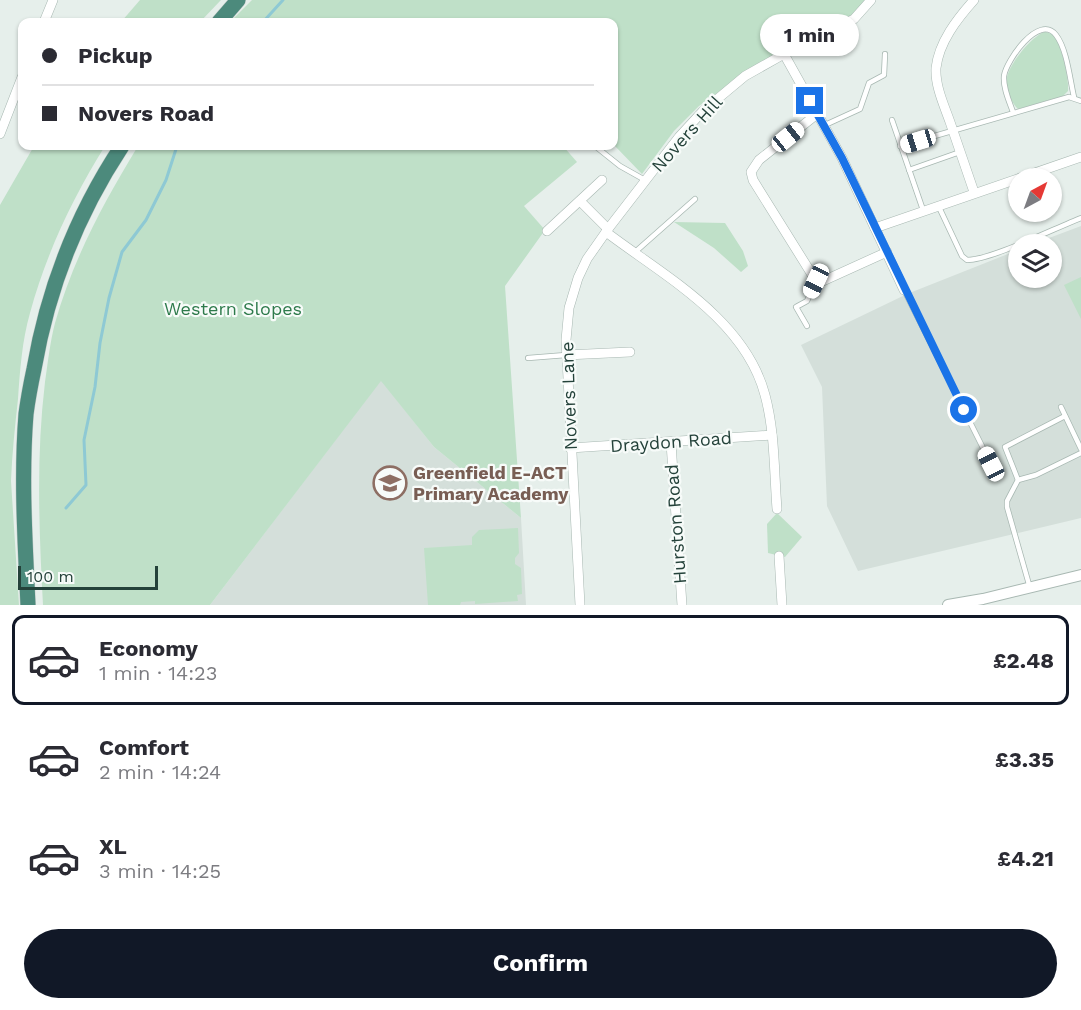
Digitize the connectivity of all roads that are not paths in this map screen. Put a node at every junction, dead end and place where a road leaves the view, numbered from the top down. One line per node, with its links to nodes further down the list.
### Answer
1 (53, 0): 5 (street)
2 (238, 0): 6 (highway)
3 (871, 0): 7 (street)
4 (974, 0): 16 (street)
5 (46, 18)
6 (222, 18)
7 (784, 54): 13 (street); 25 (street, Novers Hill)
8 (885, 54): 15 (lane)
9 (18, 87): 17 (street)
10 (1074, 98): 11 (lane); 12 (lane); 12 (lane)
11 (1081, 101)
12 (1013, 112): 16 (lane)
13 (817, 114): 15 (street); 37 (street)
14 (892, 120): 18 (lane)
15 (824, 125): 32 (street)
16 (952, 130): 18 (lane); 21 (street)
17 (0, 134)
18 (900, 146): 23 (lane)
19 (119, 150): 56 (highway)
20 (600, 150): 25 (lane)
21 (960, 152): 23 (lane); 26 (street)
22 (1081, 157): 26 (street)
23 (909, 170): 30 (lane)
24 (602, 180): 28 (street)
25 (645, 180): 33 (street, Novers Hill)
26 (974, 192): 29 (street)
27 (695, 199): 36 (lane)
28 (580, 201): 33 (street); 34 (street)
29 (939, 205): 30 (street); 31 (lane)
30 (923, 210): 32 (street)
31 (1081, 218)
32 (875, 228): 35 (street)
33 (607, 230): 36 (street); 41 (street, Novers Lane)
34 (547, 231)
35 (887, 252): 37 (street); 38 (street)
36 (634, 253): 45 (street)
37 (816, 281): 39 (lane)
38 (904, 290): 49 (lane)
39 (807, 326)
40 (630, 352): 41 (street)
41 (566, 355): 42 (lane); 47 (street, Novers Lane)
42 (528, 358)
43 (1061, 407): 44 (lane)
44 (1065, 416): 48 (lane); 50 (lane)
45 (772, 435): 46 (street, Draydon Road); 51 (street)
46 (671, 443): 47 (street, Draydon Road); 58 (street, Hurston Road)
47 (570, 448): 57 (street, Novers Lane)
48 (1081, 451): 50 (lane)
49 (991, 464)
50 (1018, 480): 54 (lane)
51 (777, 509)
52 (779, 556): 59 (street)
53 (1081, 576): 54 (street)
54 (1030, 588): 55 (street)
55 (984, 602): 60 (street)
56 (28, 605)
57 (580, 605)
58 (682, 605)
59 (782, 605)
60 (948, 605)

